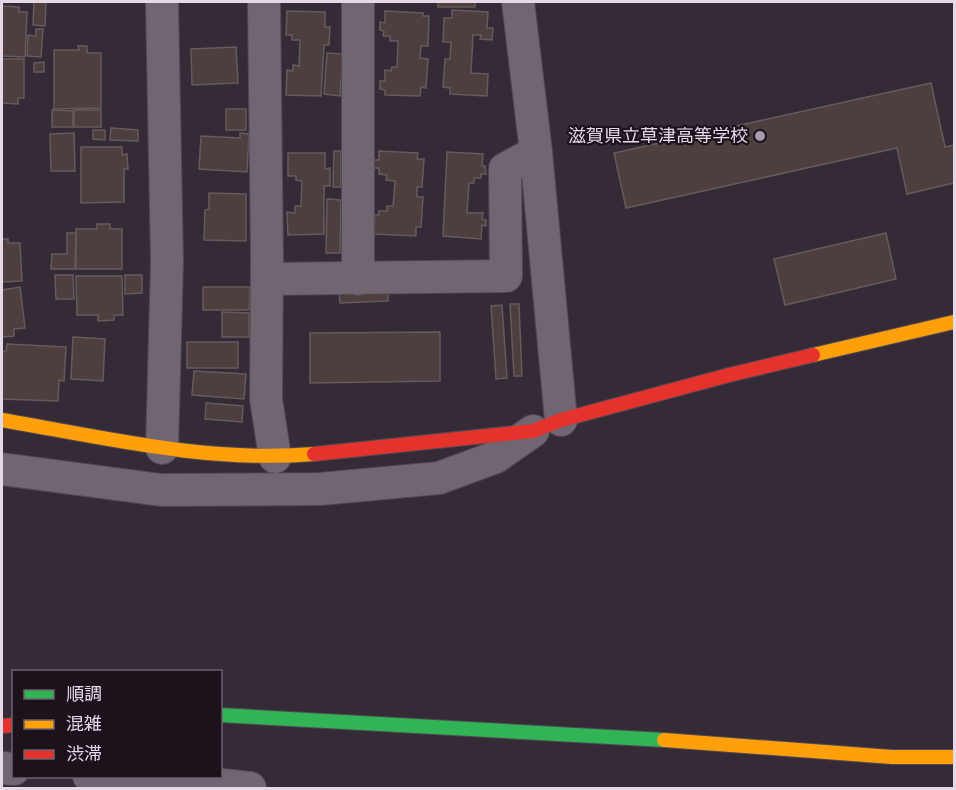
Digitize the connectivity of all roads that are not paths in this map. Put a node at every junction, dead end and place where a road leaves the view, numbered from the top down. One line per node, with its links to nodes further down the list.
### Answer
1 (162, 2): 11 (street)
2 (264, 2): 6 (street)
3 (357, 2): 7 (street)
4 (518, 2): 5 (street)
5 (536, 152): 7 (street); 10 (street)
6 (267, 279): 7 (street); 12 (street)
7 (358, 279)
8 (954, 322): 10 (street)
9 (2, 420): 11 (street)
10 (547, 425): 12 (street); 13 (street)
11 (162, 447): 12 (street)
12 (275, 457)
13 (2, 469)
14 (222, 715): 15 (street)
15 (954, 757)
16 (108, 778): 17 (street)
17 (250, 789)

